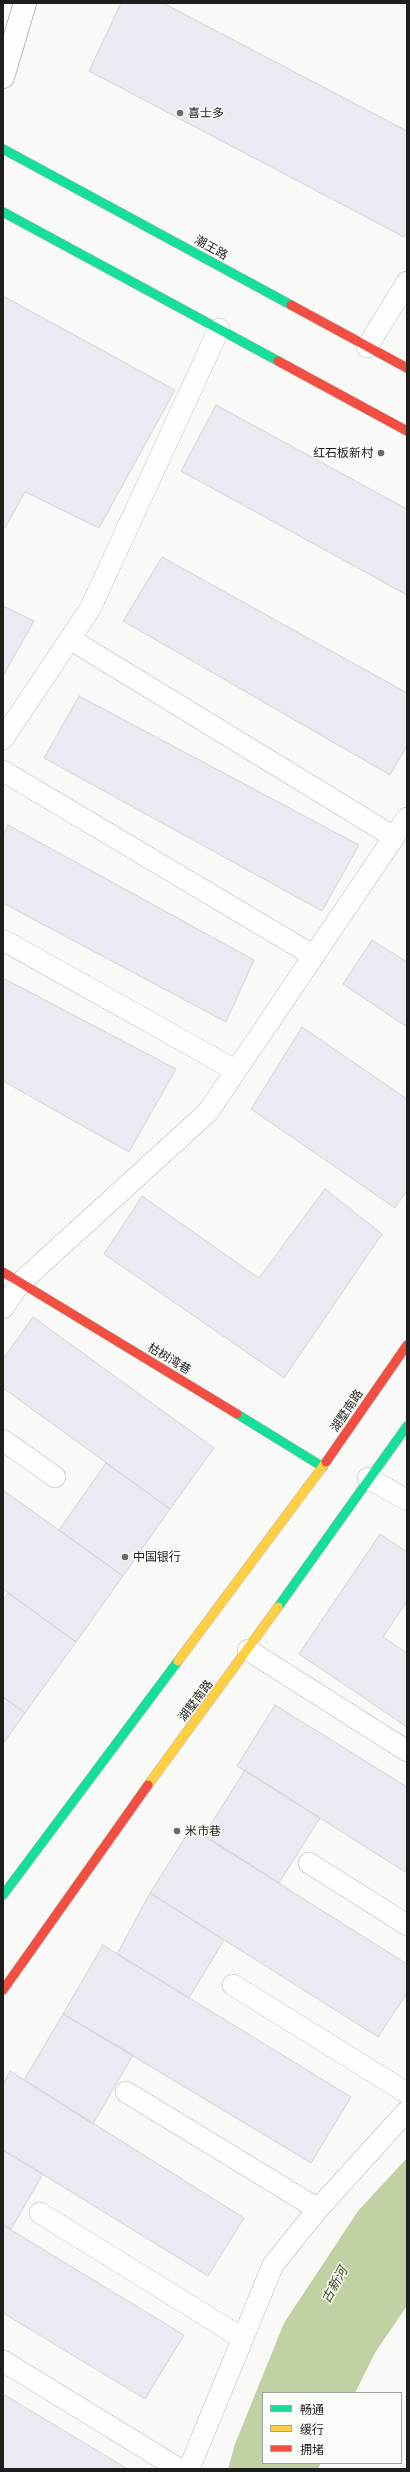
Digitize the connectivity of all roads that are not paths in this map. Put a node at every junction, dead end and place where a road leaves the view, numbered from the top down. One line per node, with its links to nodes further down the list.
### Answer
1 (25, 3): 2 (street)
2 (3, 74)
3 (3, 149): 7 (main road, 潮王路)
4 (3, 212): 6 (main road)
5 (407, 282): 7 (lane)
6 (219, 329): 9 (main road); 10 (lane)
7 (367, 347): 8 (main road, 潮王路)
8 (407, 368)
9 (407, 431)
10 (70, 639): 11 (lane); 14 (lane)
11 (3, 739)
12 (3, 771): 16 (lane)
13 (407, 818): 14 (lane)
14 (394, 837): 16 (lane)
15 (3, 940): 17 (lane)
16 (314, 956): 17 (lane)
17 (235, 1070): 18 (lane)
18 (12, 1278): 19 (lane); 23 (main road, 枯树湾巷)
19 (3, 1308)
20 (407, 1345): 23 (main road, 湖墅南路)
21 (407, 1426): 25 (main road, 湖墅南路)
22 (3, 1440): 24 (lane)
23 (323, 1467): 30 (main road, 湖墅南路)
24 (55, 1477)
25 (368, 1478): 26 (lane); 27 (main road, 湖墅南路)
26 (407, 1500)
27 (248, 1650): 28 (lane); 33 (main road, 湖墅南路)
28 (407, 1751)
29 (309, 1863): 31 (lane)
30 (3, 1894)
31 (407, 1925)
32 (234, 1985): 35 (lane)
33 (3, 1990)
34 (126, 2092): 37 (lane)
35 (407, 2093)
36 (407, 2111): 37 (lane)
37 (318, 2209): 39 (lane)
38 (40, 2213): 39 (lane)
39 (242, 2338): 42 (lane)
40 (3, 2361): 41 (lane)
41 (179, 2469)
42 (189, 2469)

